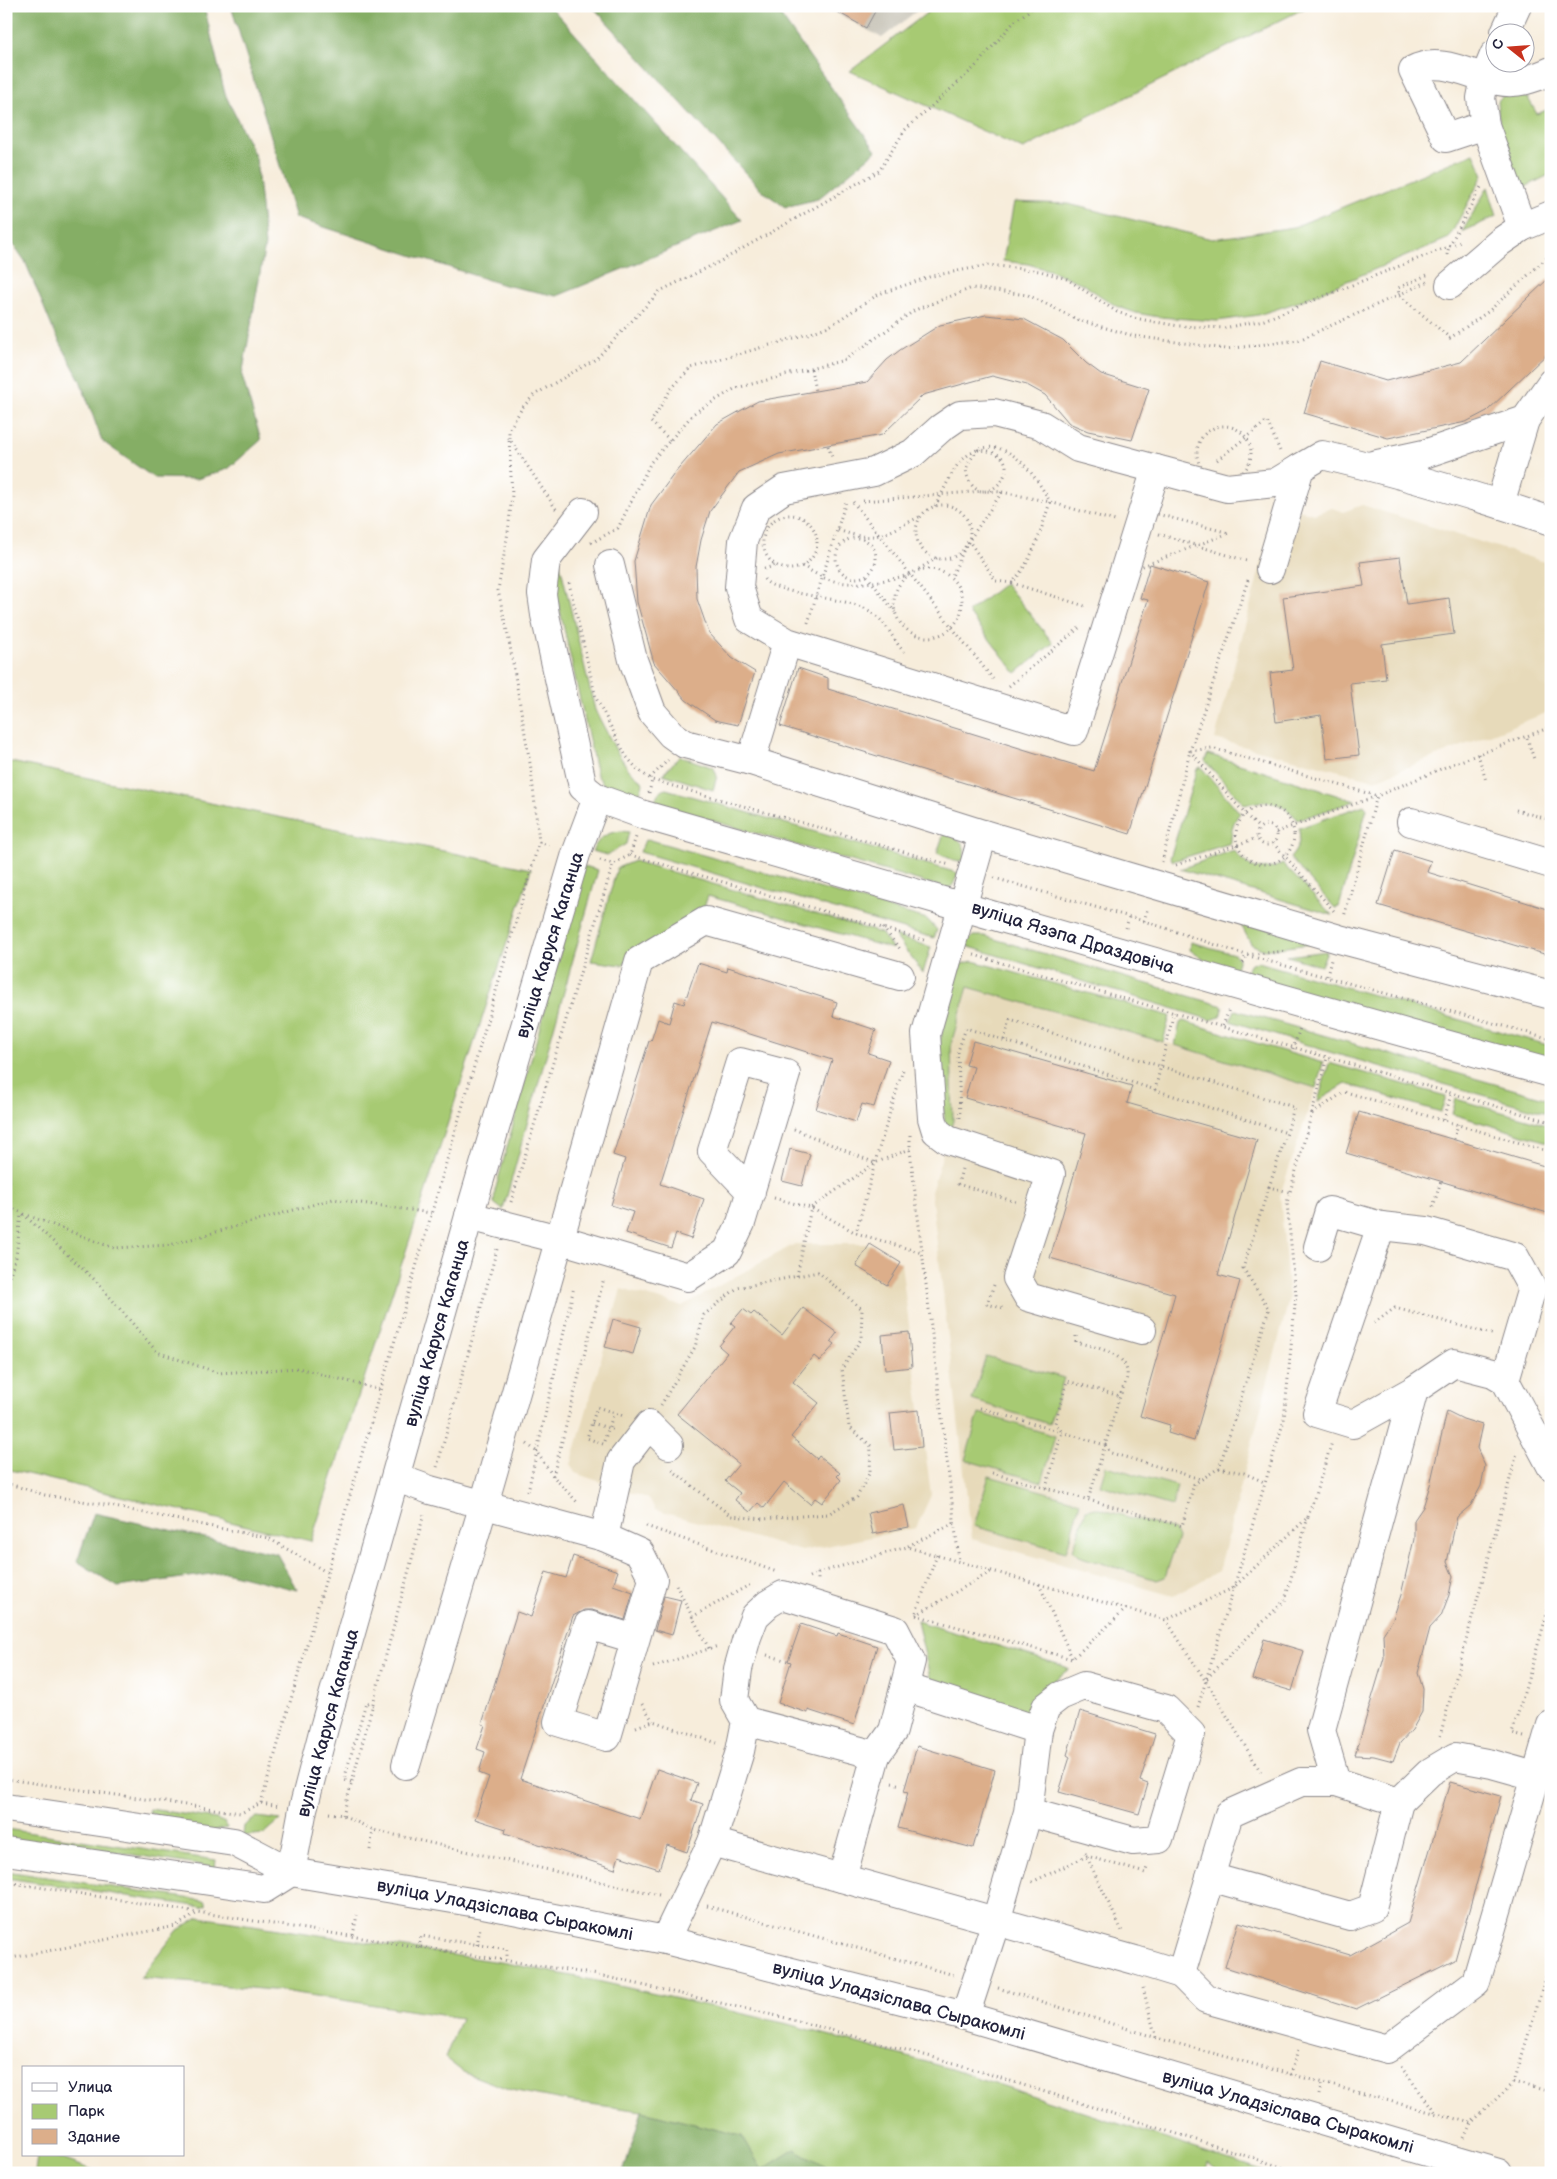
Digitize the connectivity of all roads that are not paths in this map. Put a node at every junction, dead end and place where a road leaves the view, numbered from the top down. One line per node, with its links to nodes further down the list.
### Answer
1 (1517, 6): 2 (street)
2 (1510, 22)
3 (1484, 67): 7 (street)
4 (1551, 71): 6 (street)
5 (1488, 72): 7 (street)
6 (1494, 72)
7 (1475, 128): 9 (street)
8 (1551, 215): 9 (street)
9 (1522, 227): 10 (street)
10 (1440, 274)
11 (1551, 383): 12 (street)
12 (1525, 420): 14 (street); 16 (street)
13 (1291, 461): 14 (street); 15 (street); 20 (street)
14 (1370, 466): 16 (street)
15 (1156, 469): 21 (street); 21 (street)
16 (1500, 504): 17 (street)
17 (1551, 521)
18 (580, 529): 23 (street)
19 (610, 565): 22 (street)
20 (1257, 569)
21 (787, 642): 22 (street)
22 (751, 761): 25 (street)
23 (597, 798): 27 (street, вуліца Язэпа Драздовіча); 32 (street, вуліца Каруся Каганца)
24 (1411, 822): 26 (street)
25 (984, 834): 27 (street); 29 (street)
26 (1551, 864)
27 (962, 906): 30 (street, вуліца Язэпа Драздовіча); 36 (street)
28 (900, 976): 34 (street)
29 (1551, 995)
30 (1551, 1073)
31 (751, 1192): 31 (street); 34 (street)
32 (469, 1216): 34 (street); 41 (street, вуліца Каруся Каганца)
33 (1381, 1226): 35 (street); 37 (street); 38 (street)
34 (559, 1239): 42 (street)
35 (1318, 1247)
36 (1142, 1330)
37 (1504, 1380): 38 (street); 40 (street)
38 (1414, 1390): 52 (street)
39 (667, 1455): 43 (street)
40 (1551, 1466)
41 (397, 1478): 42 (street); 58 (street, вуліца Каруся Каганца)
42 (484, 1504): 43 (street); 50 (street)
43 (605, 1527): 44 (street)
44 (635, 1639): 44 (street)
45 (904, 1687): 46 (street); 47 (street); 49 (street)
46 (746, 1721): 49 (street); 56 (street)
47 (1038, 1730): 55 (street); 55 (street)
48 (1548, 1734): 51 (street)
49 (876, 1755): 60 (street)
50 (406, 1765)
51 (1535, 1776): 53 (street); 63 (street)
52 (1336, 1782): 53 (street); 59 (street)
53 (1399, 1802): 59 (street)
54 (6, 1808): 58 (street, вуліца Уладзіслава Сыракомлі)
55 (1028, 1812): 61 (street)
56 (712, 1842): 60 (street); 62 (street)
57 (6, 1851): 58 (street)
58 (290, 1872): 62 (street, вуліца Уладзіслава Сыракомлі)
59 (1210, 1877): 63 (street)
60 (842, 1878): 61 (street)
61 (999, 1908): 63 (street); 64 (street)
62 (665, 1940): 64 (street, вуліца Уладзіслава Сыракомлі)
63 (1181, 1974)
64 (965, 2016): 65 (street, вуліца Уладзіслава Сыракомлі)
65 (1498, 2173)

